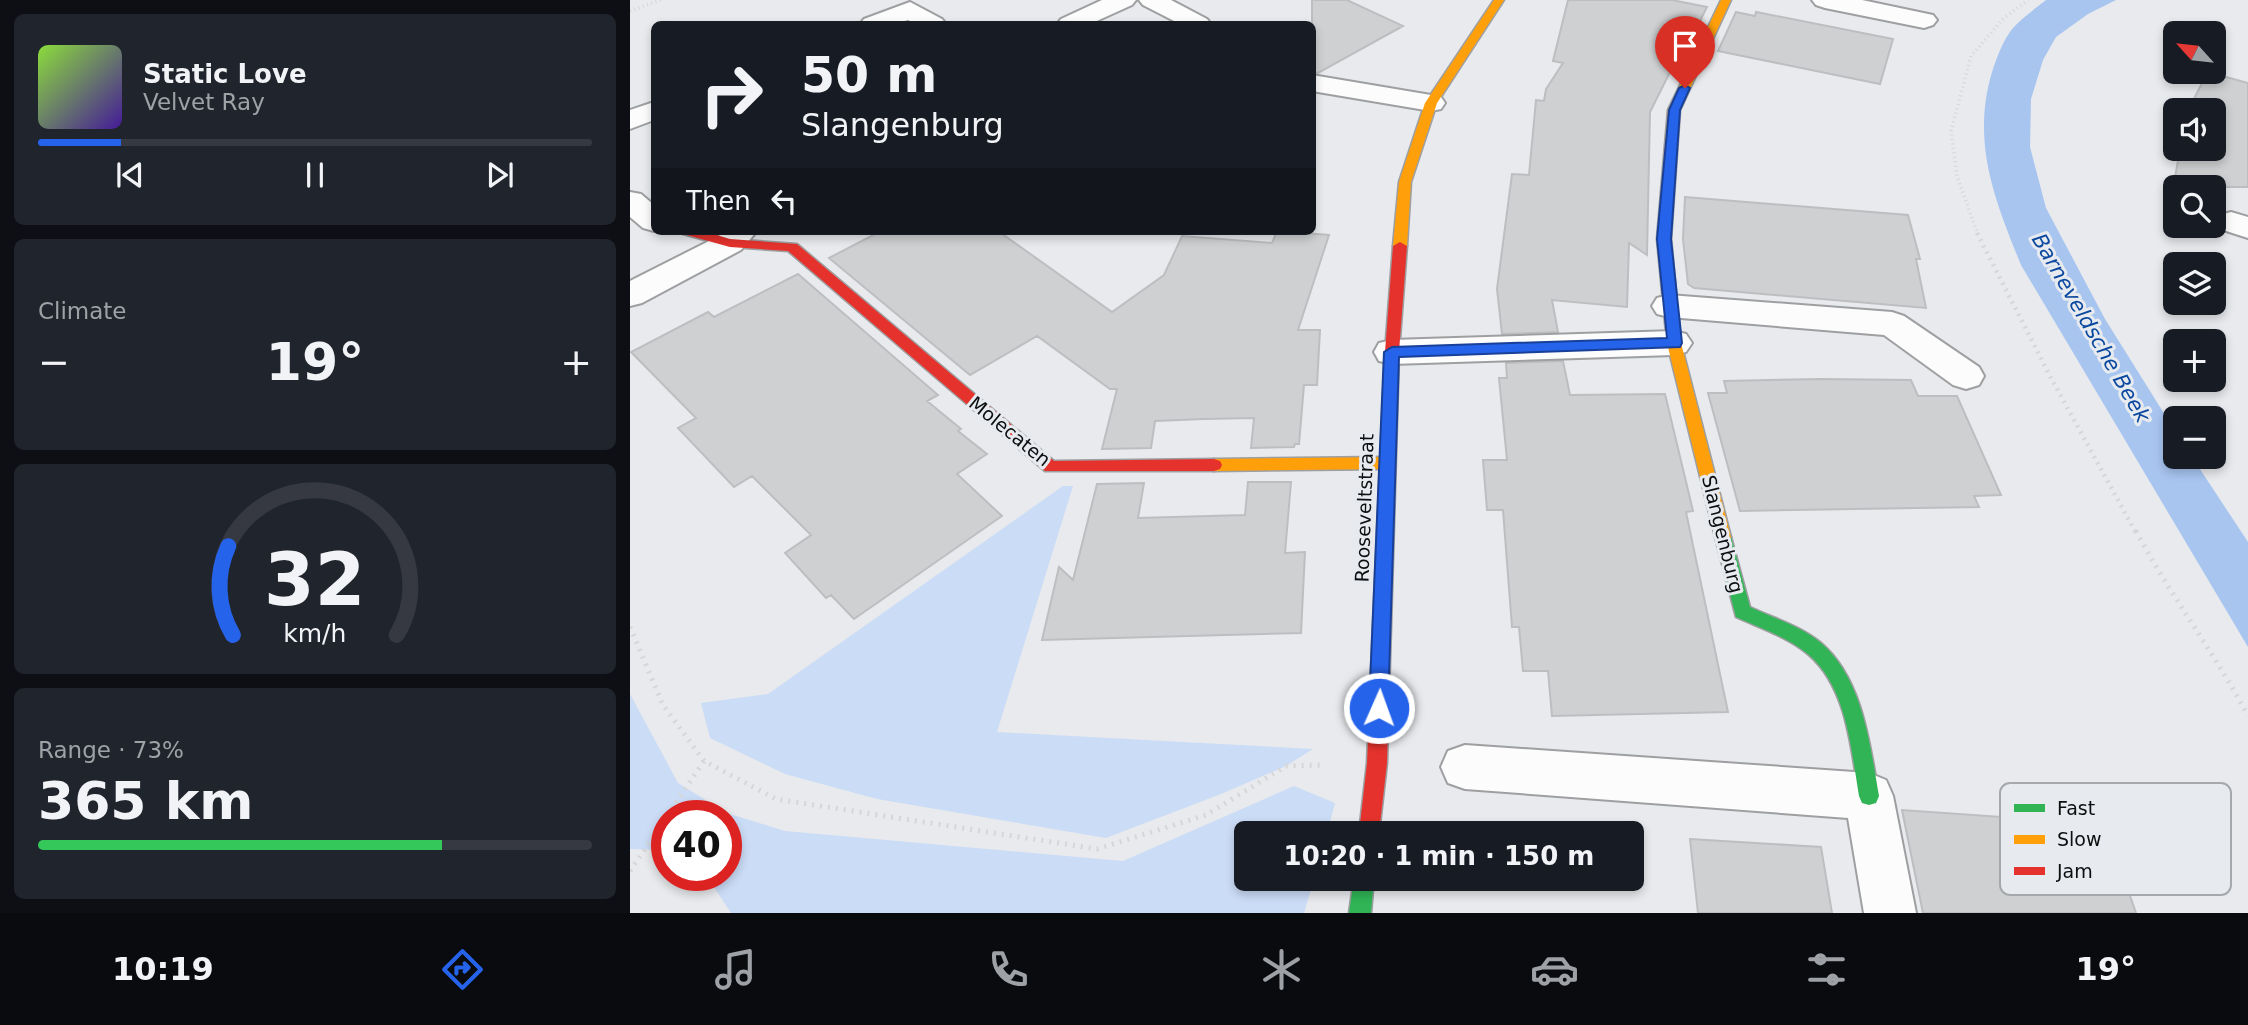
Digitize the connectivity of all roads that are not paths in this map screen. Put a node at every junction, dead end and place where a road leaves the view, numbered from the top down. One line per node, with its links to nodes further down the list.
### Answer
1 (1123, 0): 10 (street)
2 (1152, 0): 11 (street)
3 (1499, 0): 13 (street, Rooseveltstraat)
4 (1726, 0): 20 (street, Slangenburg)
5 (1825, 0): 7 (street)
6 (902, 5): 8 (street); 9 (street)
7 (1924, 20)
8 (878, 21)
9 (928, 21)
10 (1077, 21)
11 (1192, 21)
12 (1316, 84): 13 (street)
13 (1431, 103): 22 (street, Rooseveltstraat)
14 (651, 111): 15 (street)
15 (630, 120)
16 (630, 201): 17 (street)
17 (651, 218)
18 (735, 237): 19 (street); 24 (street, Molecaten)
19 (630, 295)
20 (1669, 306): 21 (street, Slangenburg); 23 (street)
21 (1674, 343): 22 (street); 26 (street, Slangenburg)
22 (1392, 352): 24 (street, Rooseveltstraat)
23 (1966, 376)
24 (1387, 463): 27 (street, Rooseveltstraat)
25 (1465, 767): 26 (street)
26 (1869, 796): 30 (street, Slangenburg)
27 (1370, 821)
28 (1363, 891): 29 (street)
29 (1360, 913)
30 (1890, 913)

